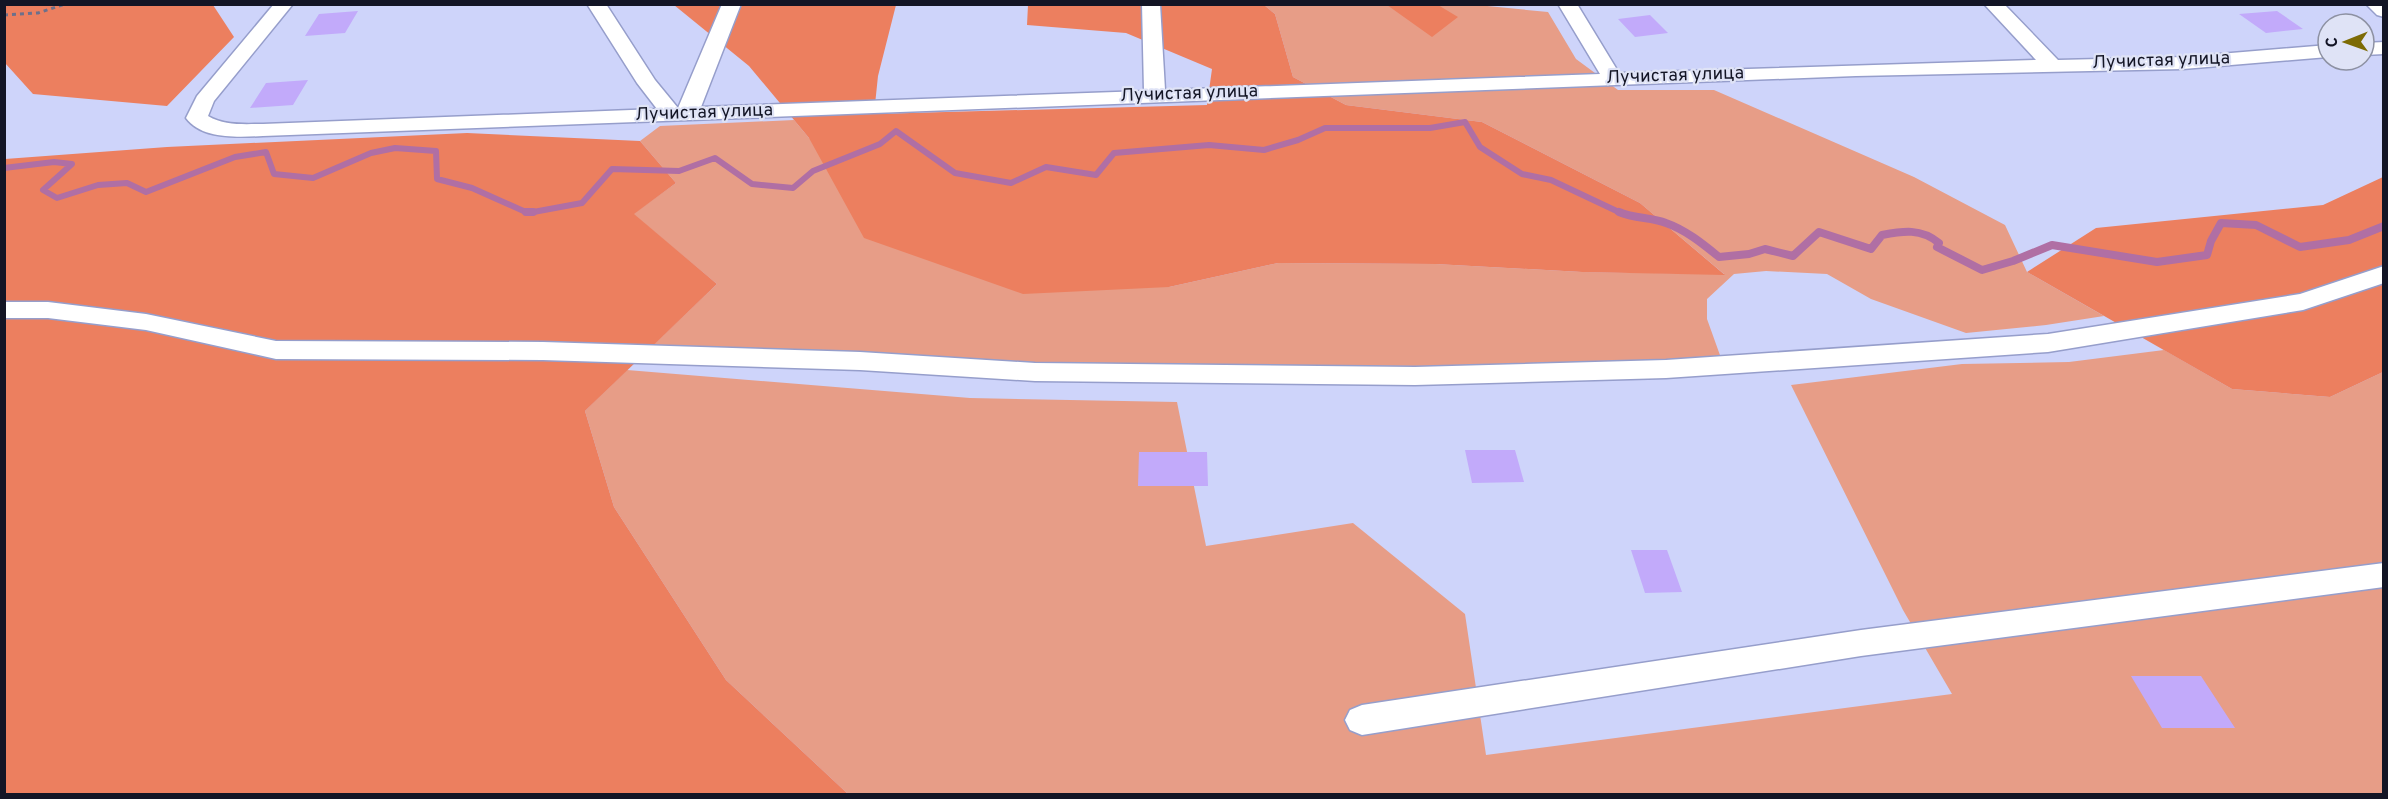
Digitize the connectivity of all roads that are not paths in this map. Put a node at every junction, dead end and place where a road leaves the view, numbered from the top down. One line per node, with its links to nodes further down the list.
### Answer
1 (284, 4): 13 (street, Лучистая улица)
2 (596, 4): 13 (street)
3 (732, 4): 13 (street)
4 (1151, 4): 12 (street)
5 (1567, 4): 11 (street)
6 (1993, 4): 10 (street)
7 (2376, 4): 8 (street)
8 (2384, 11)
9 (2316, 52): 10 (street, Лучистая улица)
10 (2052, 65): 11 (street, Лучистая улица)
11 (1613, 79): 12 (street, Лучистая улица)
12 (1155, 96): 13 (street, Лучистая улица)
13 (680, 114)
14 (2384, 274): 15 (street)
15 (4, 310)
16 (2384, 575): 17 (street)
17 (1362, 720)

